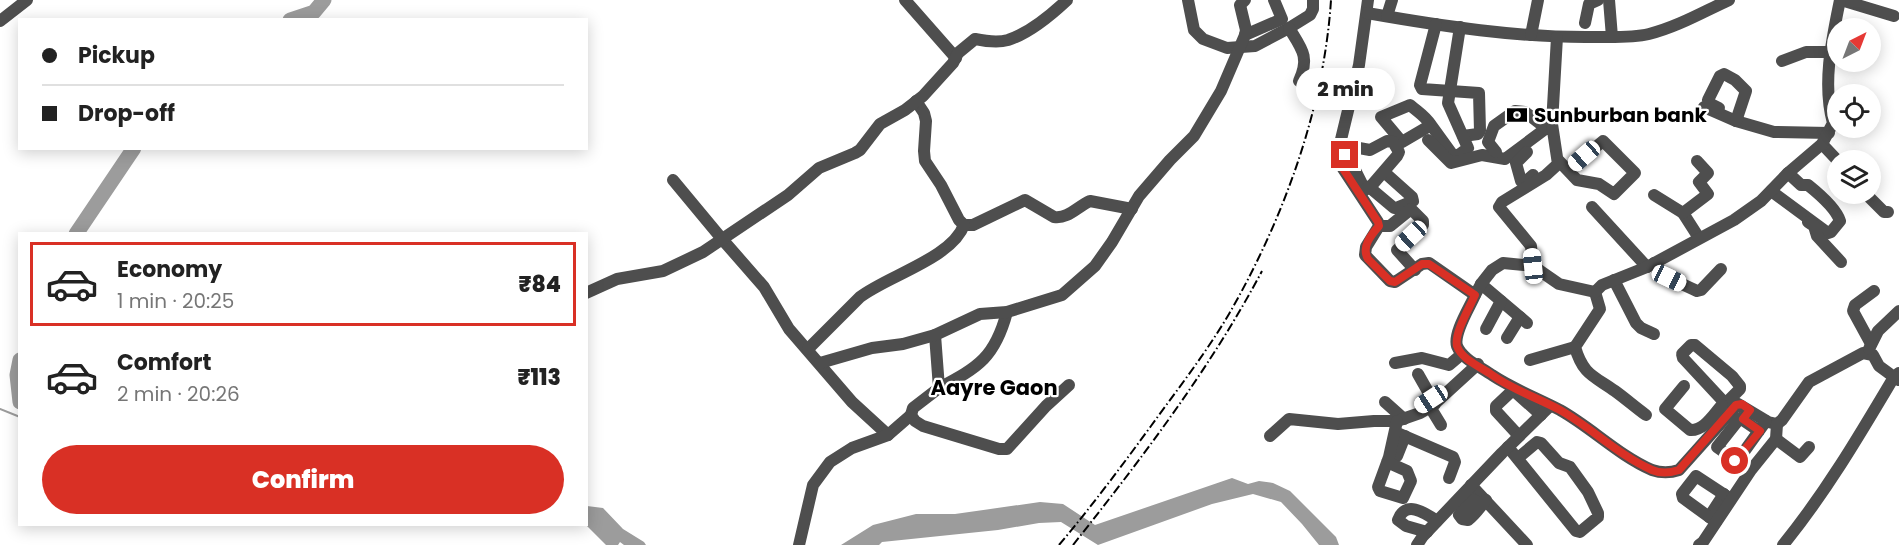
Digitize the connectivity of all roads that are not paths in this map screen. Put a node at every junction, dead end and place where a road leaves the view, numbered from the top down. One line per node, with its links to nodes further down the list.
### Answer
1 (27, 0): 18 (street)
2 (905, 0): 29 (street)
3 (1188, 0): 27 (street)
4 (1245, 0): 23 (street)
5 (1274, 0): 23 (street)
6 (1313, 0): 22 (street)
7 (1392, 0): 15 (street)
8 (1538, 0): 24 (street)
9 (1598, 0): 19 (street)
10 (1609, 0): 25 (street)
11 (1729, 0): 25 (street)
12 (1840, 0): 16 (street); 17 (street)
13 (1060, 3): 29 (street)
14 (1368, 6): 15 (street); 46 (street)
15 (1387, 16): 20 (street)
16 (1897, 16)
17 (1837, 18)
18 (0, 21)
19 (1586, 23)
20 (1436, 24): 21 (street); 32 (street)
21 (1460, 27): 24 (street); 32 (street)
22 (1289, 28): 27 (street); 31 (street)
23 (1245, 35): 27 (street)
24 (1531, 35): 26 (street)
25 (1612, 37): 26 (street)
26 (1557, 38): 36 (street)
27 (1240, 48): 57 (street)
28 (1827, 52): 30 (street)
29 (956, 58): 33 (street)
30 (1782, 61)
31 (1299, 81)
32 (1448, 92): 39 (street); 39 (street)
33 (916, 101): 60 (street); 63 (street)
34 (1704, 107): 37 (street)
35 (1431, 125): 39 (street)
36 (1549, 127): 43 (street); 45 (street); 48 (street)
37 (1827, 133)
38 (1517, 134): 43 (street)
39 (1463, 136)
40 (1827, 136): 42 (street)
41 (1428, 140): 43 (street)
42 (1822, 144): 44 (street); 50 (street)
43 (1526, 145)
44 (1828, 150)
45 (1496, 152)
46 (1342, 157): 49 (street); 52 (street)
47 (1697, 161): 59 (street)
48 (1559, 162): 48 (street); 67 (street)
49 (1384, 172): 52 (street); 52 (street)
50 (1788, 173): 53 (street); 53 (street)
51 (673, 180): 63 (street)
52 (1364, 191): 61 (street)
53 (1769, 193): 62 (street); 64 (street)
54 (1654, 195): 59 (street)
55 (1875, 204): 58 (street)
56 (1592, 207): 65 (street)
57 (1132, 209): 60 (street); 76 (street)
58 (1888, 212)
59 (1683, 213): 62 (street)
60 (964, 225): 83 (street)
61 (1384, 226): 66 (street); 66 (street)
62 (1699, 238): 65 (street)
63 (722, 239): 71 (street); 83 (street)
64 (1841, 262)
65 (1650, 265): 68 (street); 69 (street)
66 (1412, 266): 70 (street)
67 (1533, 266): 70 (street); 73 (street)
68 (1721, 269)
69 (1614, 280): 73 (street); 78 (street)
70 (1478, 290): 74 (street); 84 (street)
71 (588, 291)
72 (1874, 291): 82 (street)
73 (1595, 292): 81 (street)
74 (1499, 299): 77 (street); 80 (street)
75 (1899, 311): 82 (street)
76 (1007, 312): 79 (street); 94 (street)
77 (1485, 326)
78 (1654, 334)
79 (935, 335): 86 (street); 94 (street)
80 (1507, 338)
81 (1575, 347): 85 (street); 100 (street)
82 (1869, 348): 90 (street); 104 (street)
83 (808, 349): 86 (street)
84 (1462, 354): 87 (street); 88 (street)
85 (1530, 360)
86 (820, 363): 106 (street)
87 (1395, 363)
88 (1478, 364): 96 (street); 98 (street)
89 (1418, 374): 96 (street)
90 (1897, 376): 124 (street)
91 (1069, 384): 99 (street)
92 (1684, 386): 105 (street)
93 (1702, 387): 97 (street)
94 (939, 388): 99 (street)
95 (1386, 402): 102 (street)
96 (1432, 403): 102 (street); 103 (street)
97 (1729, 405): 97 (street); 101 (street); 105 (street)
98 (1545, 411): 105 (street); 108 (street); 108 (street)
99 (910, 415): 106 (street)
100 (1646, 415)
101 (1747, 415): 104 (street); 104 (street)
102 (1400, 424): 107 (street); 113 (street); 114 (street)
103 (1441, 425)
104 (1768, 426): 109 (street)
105 (1706, 430)
106 (888, 435): 121 (street)
107 (1270, 436)
108 (1519, 436): 110 (street)
109 (1776, 439): 111 (street); 116 (street)
110 (1508, 447): 112 (street); 115 (street)
111 (1809, 447)
112 (1518, 458): 112 (street)
113 (1392, 459)
114 (1449, 478)
115 (1471, 485): 117 (street); 123 (street)
116 (1728, 497): 118 (street); 118 (street)
117 (1432, 517): 119 (street); 119 (street)
118 (1713, 519): 120 (street)
119 (1421, 531): 122 (street)
120 (1703, 544)
121 (799, 545)
122 (1417, 545)
123 (1527, 545)
124 (1783, 545)

